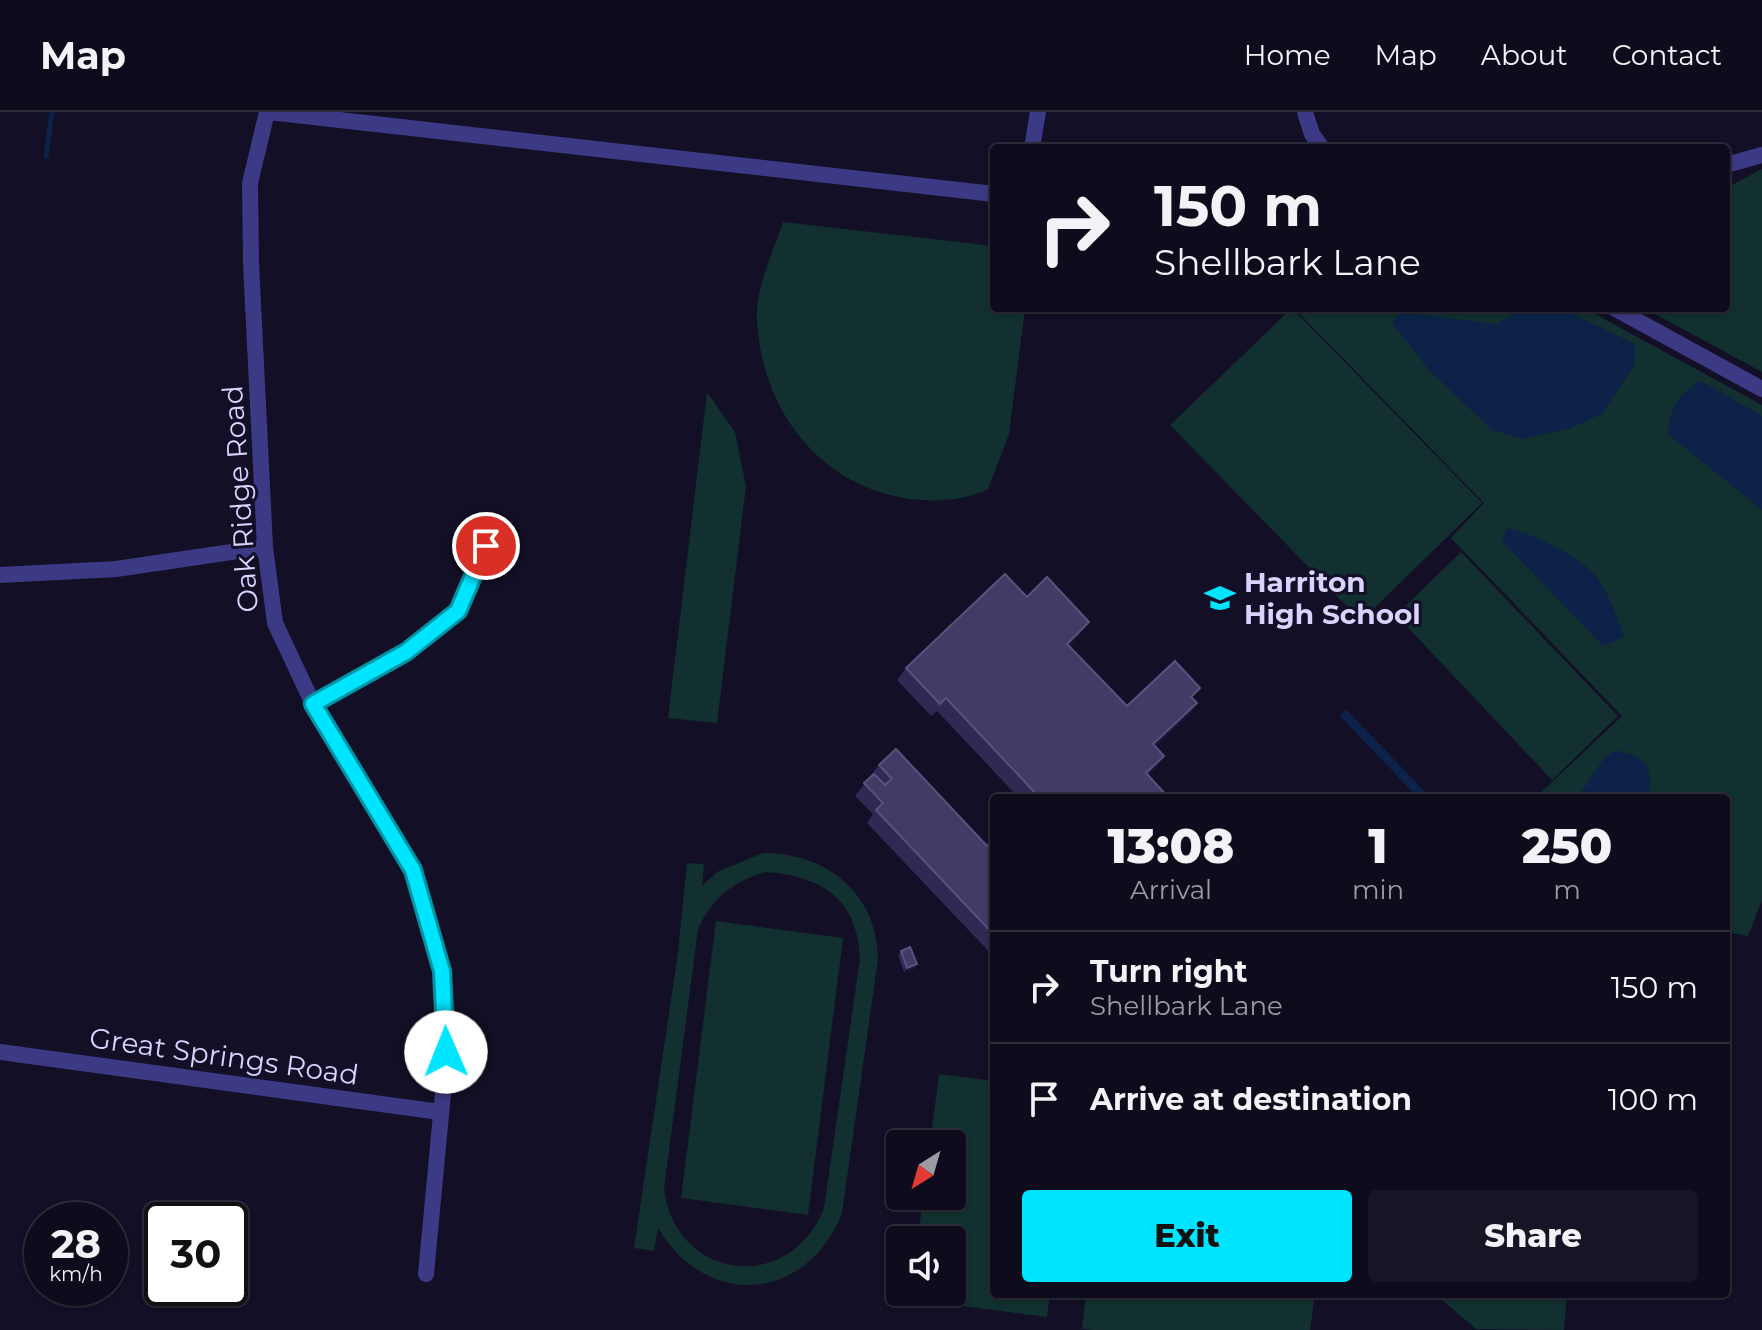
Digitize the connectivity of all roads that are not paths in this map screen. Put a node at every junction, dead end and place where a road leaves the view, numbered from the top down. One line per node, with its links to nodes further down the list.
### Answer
1 (268, 112): 4 (street); 13 (street, Oak Ridge Road)
2 (1038, 112): 5 (street)
3 (1305, 112): 6 (street)
4 (320, 115): 9 (street)
5 (1033, 144)
6 (1319, 144)
7 (1762, 155): 8 (street)
8 (1730, 164)
9 (990, 194)
10 (1621, 312): 11 (street)
11 (1762, 389)
12 (494, 523): 15 (street)
13 (265, 547): 14 (street); 15 (street, Oak Ridge Road)
14 (0, 575)
15 (313, 704): 17 (street, Oak Ridge Road)
16 (0, 1052): 17 (street, Great Springs Road)
17 (440, 1112): 18 (street, Oak Ridge Road)
18 (426, 1274)

